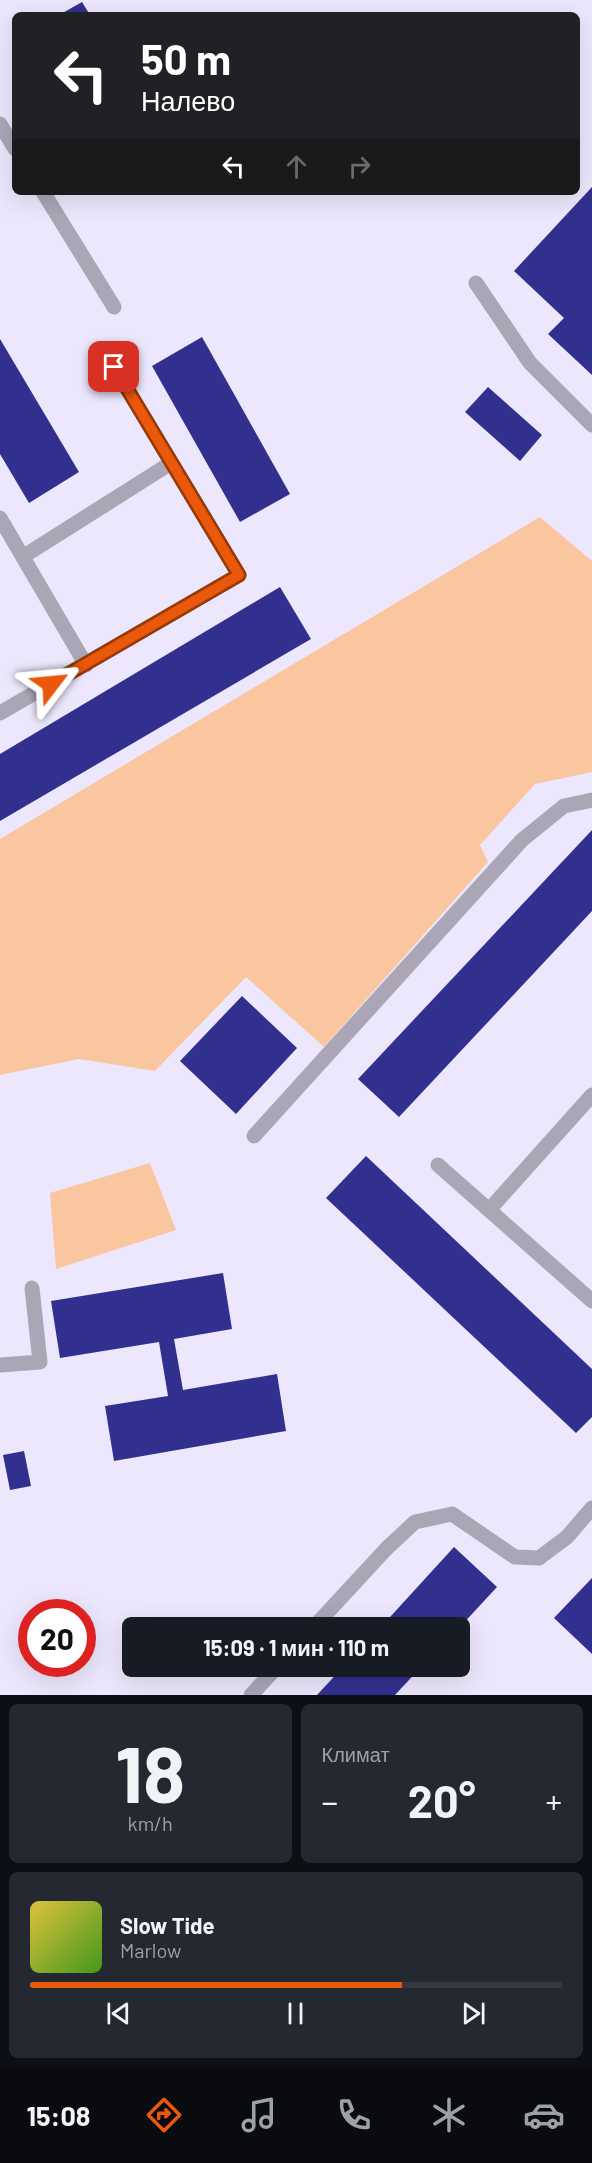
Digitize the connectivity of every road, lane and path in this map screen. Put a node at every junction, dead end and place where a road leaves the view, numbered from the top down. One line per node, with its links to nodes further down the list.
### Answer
1 (0, 124): 2 (lane)
2 (12, 144)
3 (45, 195): 5 (lane)
4 (476, 283): 7 (lane)
5 (114, 307)
6 (114, 367): 8 (lane)
7 (592, 425)
8 (171, 463): 10 (lane); 11 (lane)
9 (0, 518): 10 (lane)
10 (24, 556): 11 (lane)
11 (86, 665): 12 (lane)
12 (0, 713)
13 (592, 800): 15 (lane)
14 (592, 1095): 17 (lane)
15 (254, 1136)
16 (438, 1165): 17 (lane)
17 (489, 1210): 19 (lane)
18 (32, 1288): 20 (lane)
19 (592, 1301)
20 (0, 1365)
21 (592, 1508): 22 (lane)
22 (324, 1617)
23 (268, 1677): 24 (lane)
24 (251, 1695)

